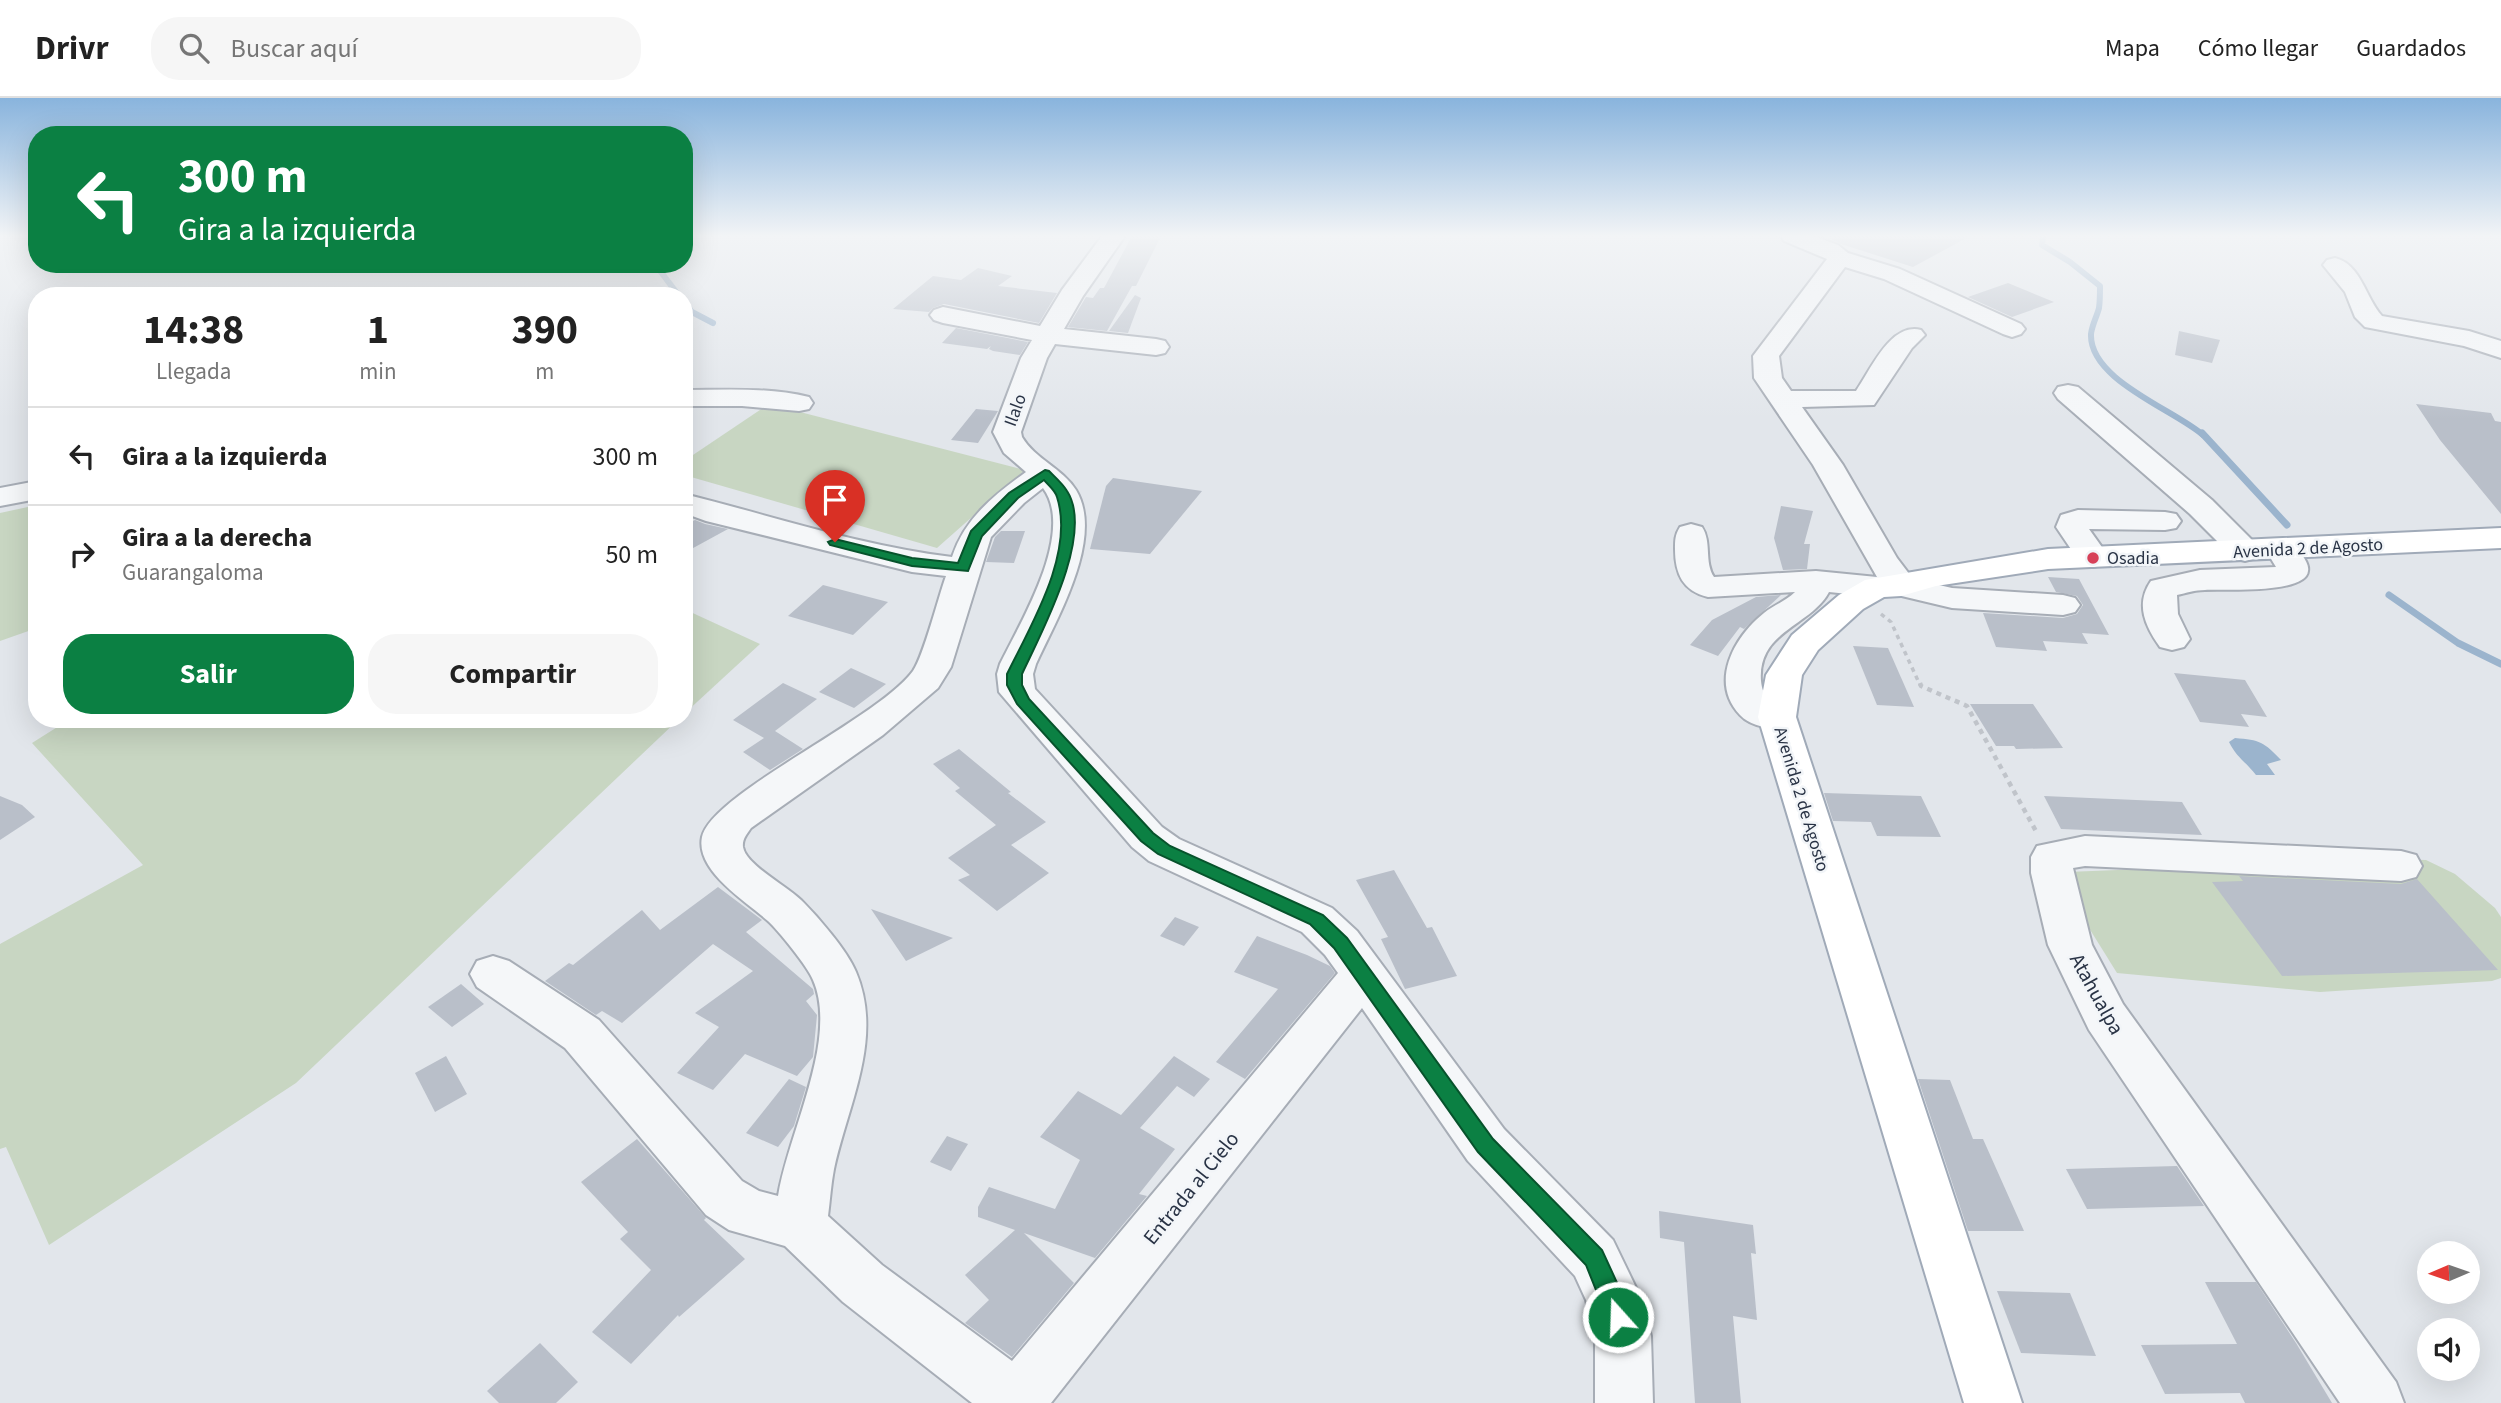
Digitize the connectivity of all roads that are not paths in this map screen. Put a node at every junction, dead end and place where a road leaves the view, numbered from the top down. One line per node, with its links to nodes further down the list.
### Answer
1 (1070, 297): 7 (street, Ilalo)
2 (1811, 297): 13 (street)
3 (1942, 297): 6 (street)
4 (2359, 297): 10 (street)
5 (943, 315): 7 (street)
6 (2012, 329)
7 (1047, 335): 9 (street); 15 (street, Ilalo)
8 (1912, 335): 13 (street)
9 (1156, 347)
10 (2501, 350)
11 (2068, 393): 22 (street)
12 (693, 398): 14 (street)
13 (1781, 399): 26 (street)
14 (799, 403)
15 (1045, 473): 24 (street); 31 (street, Ilalo)
16 (28, 492): 17 (street)
17 (0, 497)
18 (693, 506): 24 (street)
19 (2165, 521): 23 (street)
20 (1691, 534): 25 (street)
21 (2501, 538): 22 (main road, Avenida 2 de Agosto)
22 (2263, 550): 23 (main road, Avenida 2 de Agosto); 28 (street)
23 (2093, 557): 26 (main road, Avenida 2 de Agosto)
24 (963, 568): 33 (street)
25 (1816, 581): 26 (street); 29 (street)
26 (1877, 592): 27 (street); 29 (main road, Avenida 2 de Agosto)
27 (2063, 605)
28 (2172, 639)
29 (1777, 717): 36 (main road, Avenida 2 de Agosto)
30 (2401, 866): 37 (street, Atahualpa)
31 (1364, 973): 34 (street, Entrada al Cielo); 35 (street, Ilalo)
32 (493, 974): 33 (street)
33 (800, 1225): 34 (street)
34 (1016, 1402)
35 (1624, 1403)
36 (1993, 1403)
37 (2375, 1403)

